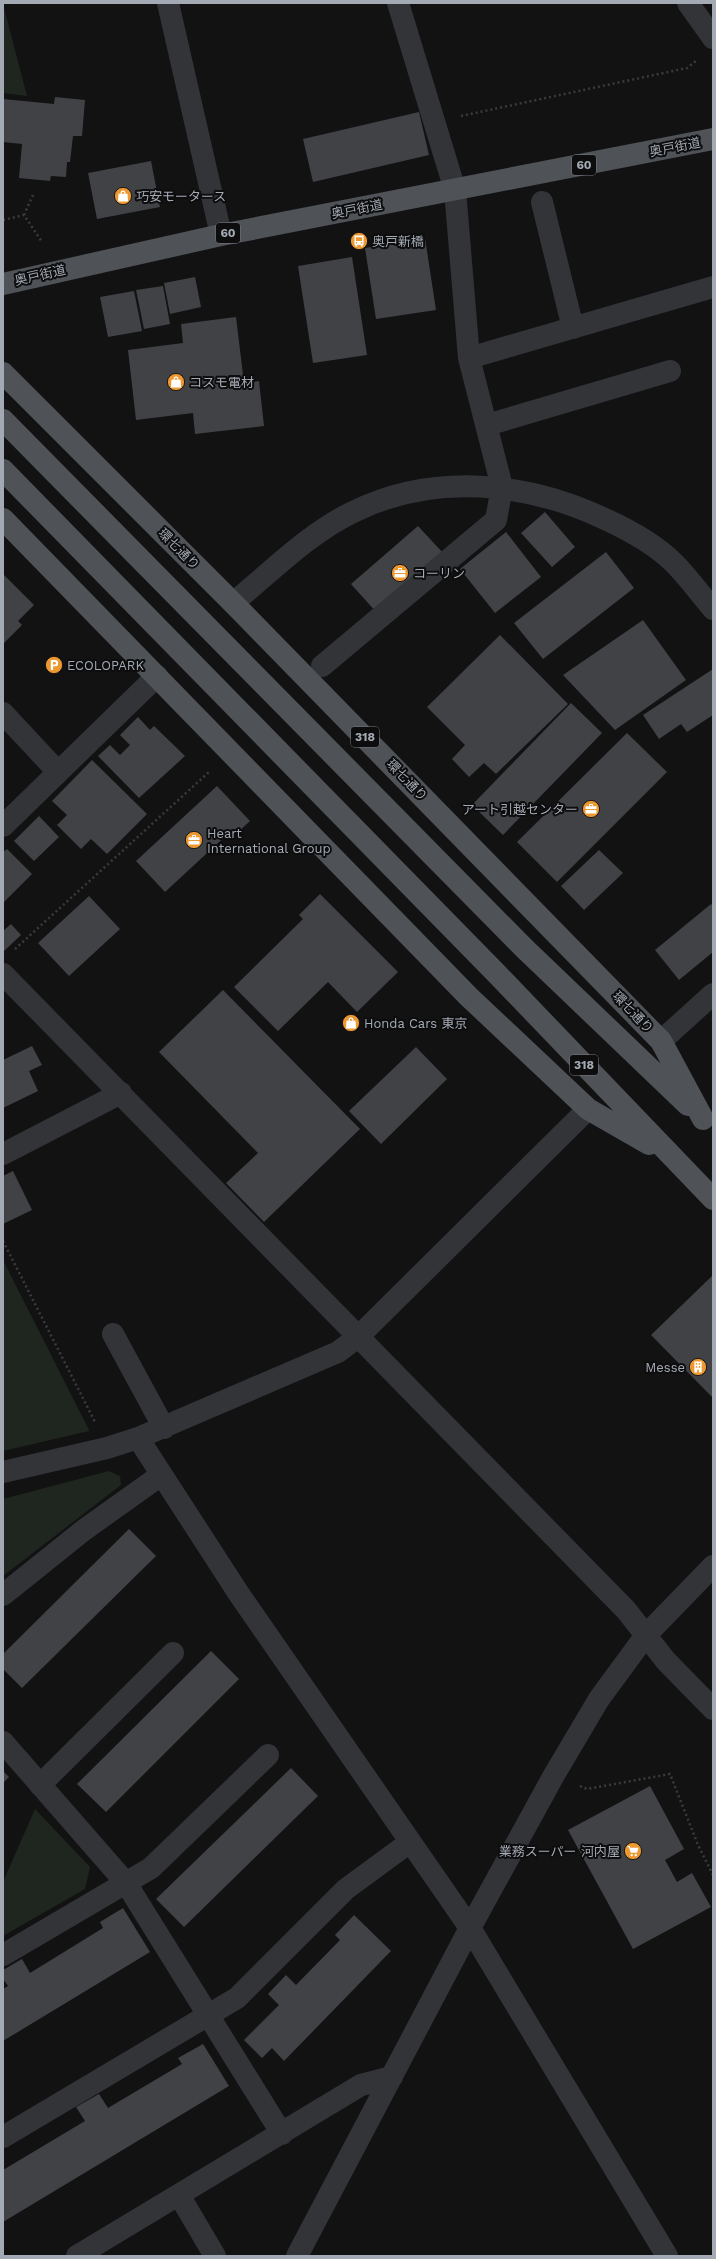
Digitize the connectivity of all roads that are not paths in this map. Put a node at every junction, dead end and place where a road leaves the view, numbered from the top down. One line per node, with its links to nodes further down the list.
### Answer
1 (168, 3): 8 (street)
2 (398, 3): 6 (street)
3 (688, 3): 4 (street)
4 (713, 38)
5 (713, 139): 6 (main road, 奥戸街道 / 60)
6 (455, 190): 8 (main road, 奥戸街道 / 60); 12 (street)
7 (542, 202): 11 (street)
8 (221, 235): 9 (main road, 奥戸街道 / 60)
9 (3, 284)
10 (713, 287): 11 (street)
11 (573, 328): 12 (street)
12 (469, 358): 16 (street)
13 (670, 371): 16 (street)
14 (3, 373): 20 (main road, 環七通り / 318)
15 (3, 420): 32 (main road, 環七通り / 318)
16 (487, 425): 18 (street)
17 (3, 470): 34 (main road, 318)
18 (502, 487): 20 (street); 21 (street); 22 (street)
19 (3, 519): 23 (main road, 318)
20 (233, 603): 29 (main road, 環七通り / 318)
21 (713, 609)
22 (322, 666)
23 (157, 676): 25 (street); 31 (main road, 318)
24 (3, 713): 25 (street)
25 (58, 772): 26 (street)
26 (3, 826)
27 (6, 964): 30 (street)
28 (713, 994): 29 (street)
29 (660, 1041): 32 (main road, 環七通り / 318)
30 (122, 1093): 33 (street); 37 (street)
31 (588, 1109): 34 (main road, 318); 37 (street)
32 (708, 1124)
33 (3, 1154)
34 (671, 1157): 35 (main road, 318)
35 (713, 1199)
36 (114, 1334): 38 (street)
37 (358, 1337): 38 (street); 44 (street)
38 (164, 1428): 39 (street)
39 (138, 1438): 40 (street); 41 (street)
40 (3, 1472)
41 (161, 1476): 43 (street); 50 (street)
42 (713, 1566): 44 (street)
43 (3, 1595)
44 (646, 1635): 46 (street); 52 (street)
45 (173, 1653): 49 (street)
46 (713, 1708)
47 (3, 1742): 49 (street)
48 (268, 1755): 51 (street)
49 (40, 1785): 51 (street)
50 (410, 1842): 52 (street); 54 (street)
51 (126, 1884): 53 (street); 54 (street)
52 (470, 1928): 55 (street); 62 (street)
53 (3, 1955)
54 (208, 2015): 56 (street); 57 (street)
55 (392, 2077): 56 (street); 61 (street)
56 (282, 2134): 58 (street)
57 (3, 2137)
58 (179, 2195): 59 (street); 60 (street)
59 (77, 2256)
60 (215, 2256)
61 (296, 2256)
62 (667, 2256)

